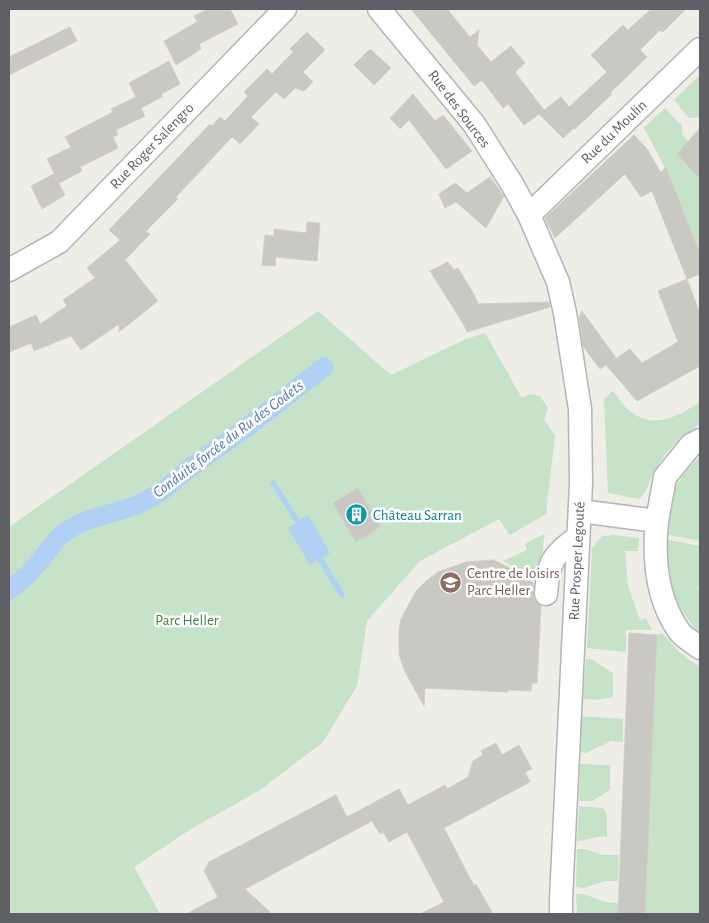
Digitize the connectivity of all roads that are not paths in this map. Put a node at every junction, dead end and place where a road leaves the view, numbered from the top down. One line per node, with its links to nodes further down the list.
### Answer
1 (284, 9): 5 (street, Rue Roger Salengro)
2 (379, 9): 4 (street, Rue des Sources)
3 (700, 49): 4 (street, Rue du Moulin)
4 (529, 215): 7 (street, Rue Prosper Legouté)
5 (9, 270)
6 (700, 440): 8 (street)
7 (580, 511): 8 (street); 9 (street, Rue Prosper Legouté)
8 (657, 521): 11 (street)
9 (578, 537): 10 (street); 12 (street, Rue Prosper Legouté)
10 (546, 594)
11 (700, 648)
12 (561, 914)

